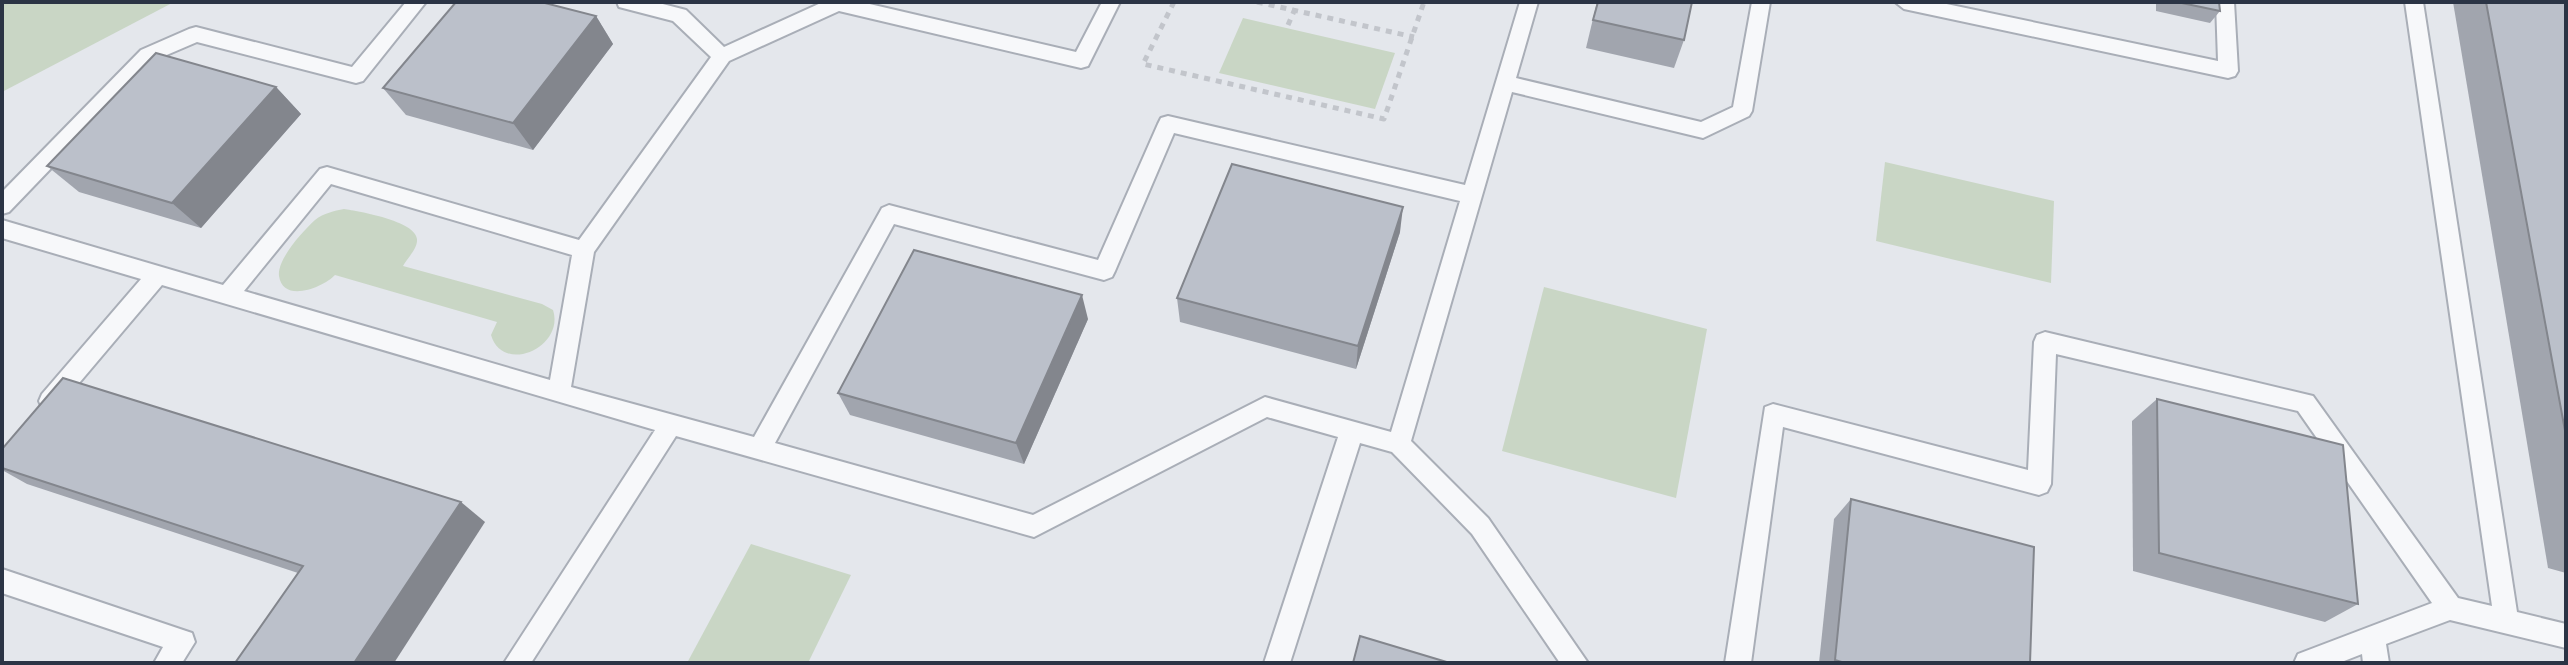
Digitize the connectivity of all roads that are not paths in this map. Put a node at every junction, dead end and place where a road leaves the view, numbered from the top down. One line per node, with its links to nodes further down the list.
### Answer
1 (417, 2): 13 (lane)
2 (626, 2): 10 (lane)
3 (1111, 2): 8 (lane)
4 (1761, 2): 11 (lane)
5 (1904, 2): 6 (lane)
6 (2225, 2)
7 (2414, 2): 26 (lane)
8 (841, 3): 10 (lane)
9 (1523, 3): 11 (lane)
10 (722, 56): 15 (lane)
11 (1505, 83): 12 (lane)
12 (1472, 195): 22 (lane); 23 (lane)
13 (2, 206)
14 (2, 229): 16 (lane)
15 (584, 250): 17 (lane); 18 (lane)
16 (158, 274): 17 (lane); 19 (lane)
17 (228, 295): 18 (lane)
18 (559, 393): 20 (lane)
19 (31, 423)
20 (672, 423): 23 (lane); 30 (lane)
21 (1352, 431): 22 (lane); 23 (lane); 31 (lane)
22 (1399, 444): 32 (lane)
23 (759, 449)
24 (2, 581): 29 (lane)
25 (2450, 608): 26 (lane); 27 (lane); 33 (lane)
26 (2506, 620): 28 (lane)
27 (2373, 636): 34 (lane); 35 (lane)
28 (2566, 636)
29 (167, 663)
30 (517, 663)
31 (1277, 663)
32 (1575, 663)
33 (1738, 663)
34 (2307, 663)
35 (2376, 663)

